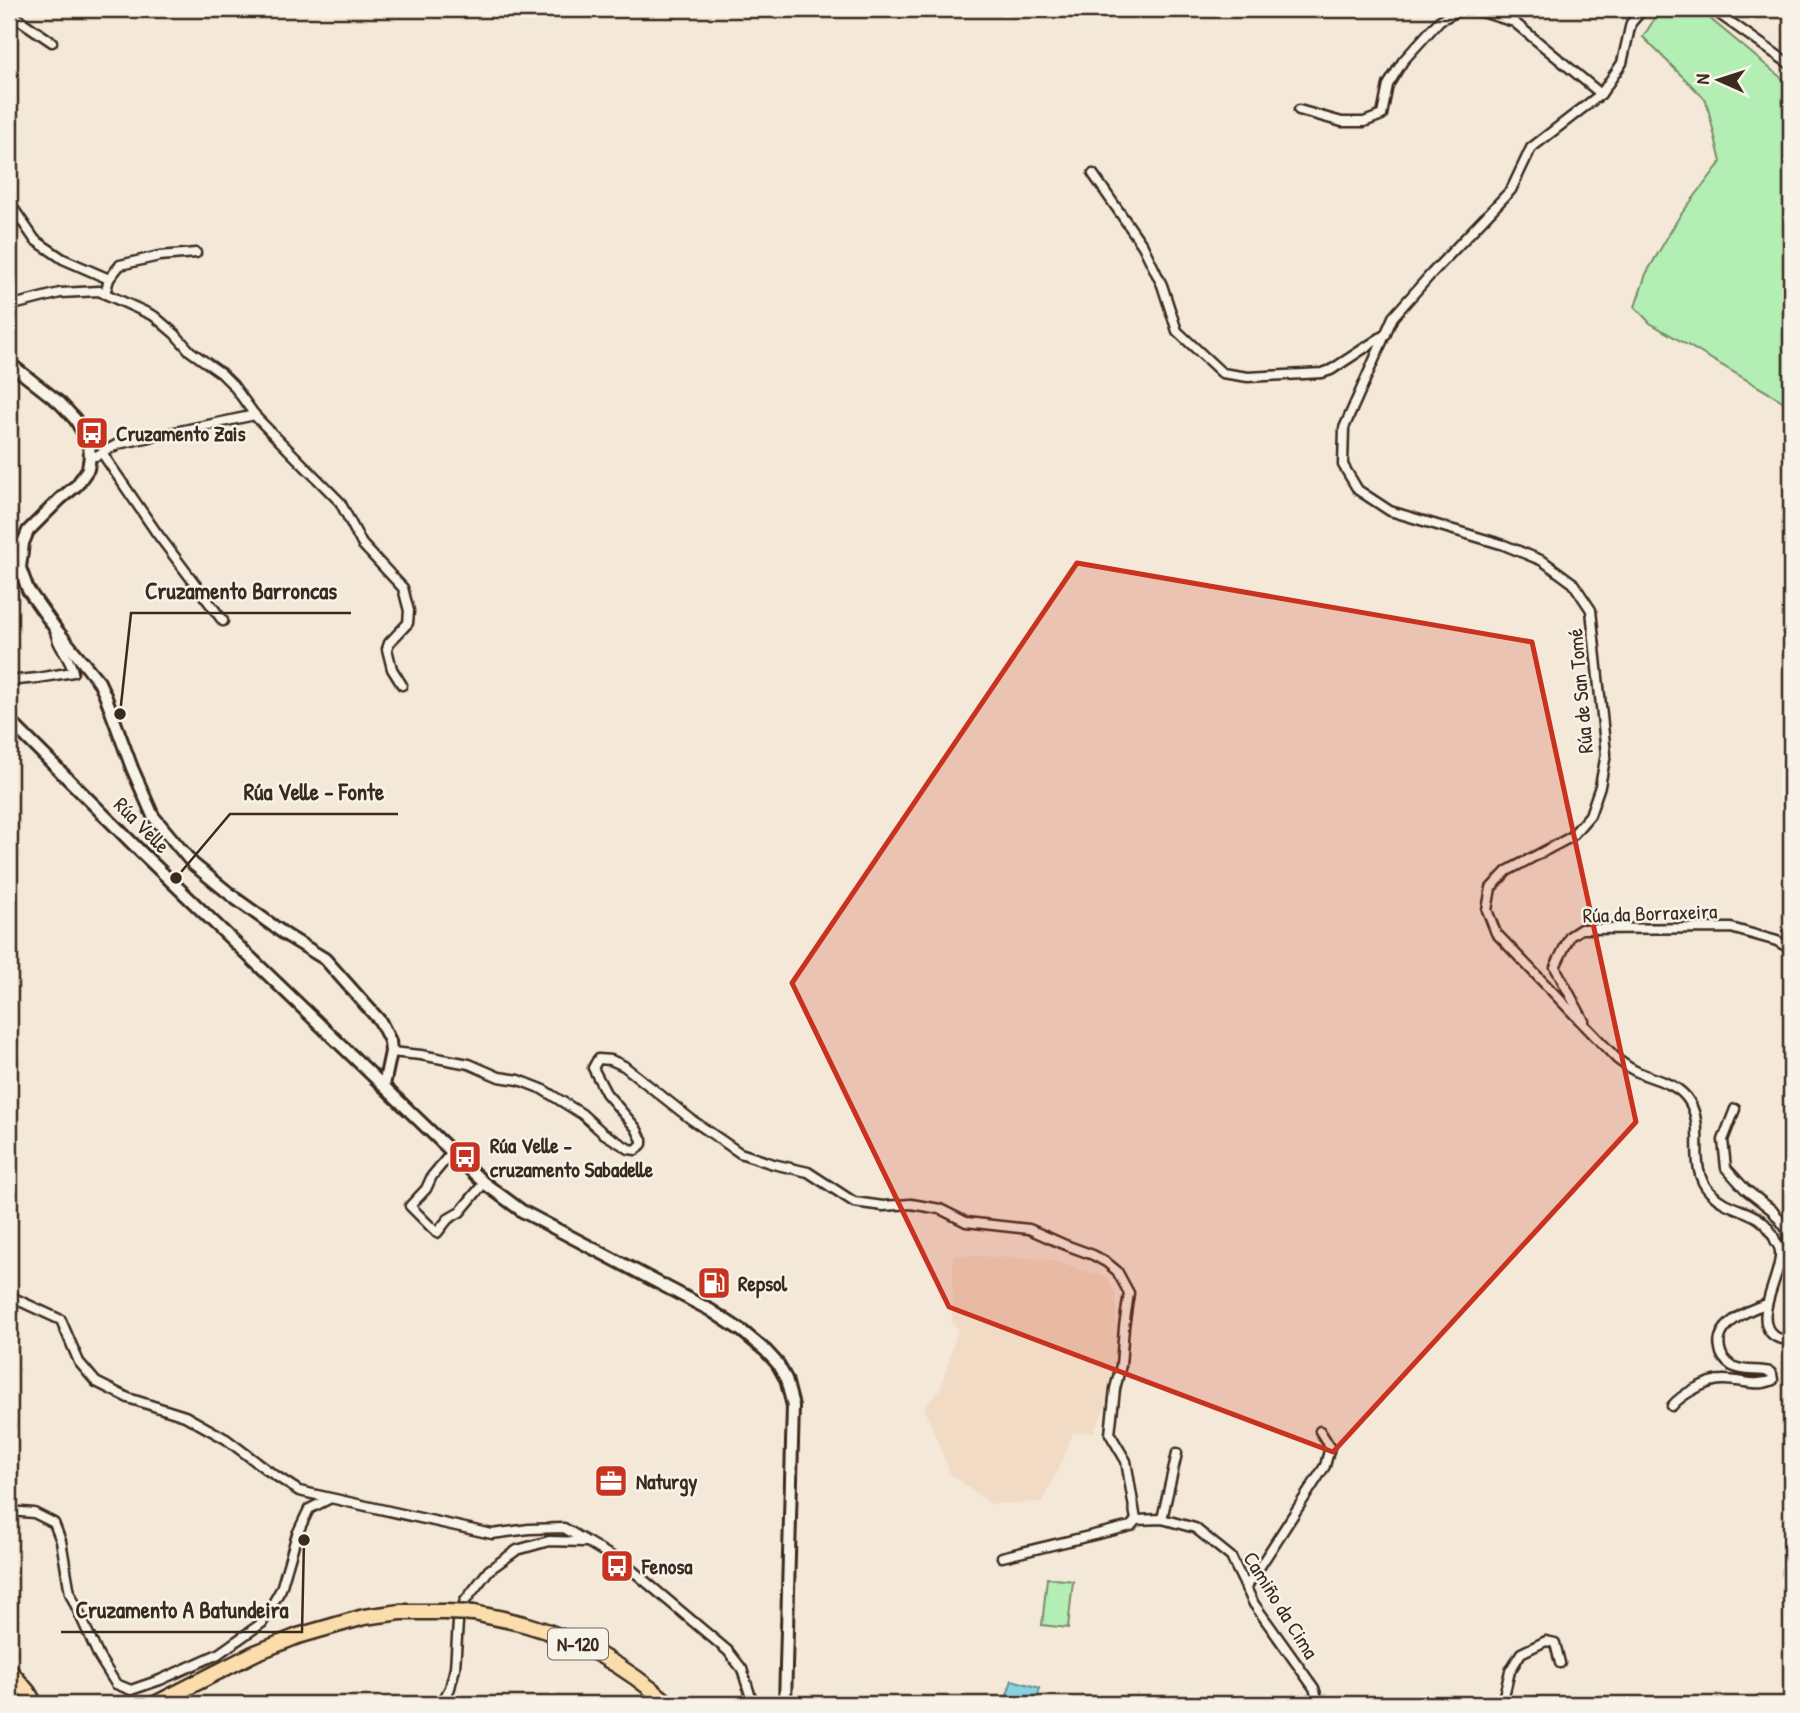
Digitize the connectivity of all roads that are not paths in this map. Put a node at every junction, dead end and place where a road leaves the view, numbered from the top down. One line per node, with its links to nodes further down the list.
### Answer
1 (9, 9): 4 (street)
2 (1643, 9): 6 (street, Rúa de San Tomé)
3 (1712, 9): 5 (street)
4 (52, 42)
5 (1791, 65)
6 (1601, 94): 7 (street); 14 (street, Rúa de San Tomé)
7 (1299, 110)
8 (1093, 174): 14 (street)
9 (9, 202): 11 (street)
10 (196, 253): 11 (street)
11 (110, 279): 12 (street)
12 (105, 294): 13 (street); 16 (street)
13 (9, 306)
14 (1386, 334): 27 (street, Rúa de San Tomé)
15 (9, 363): 18 (street)
16 (255, 415): 17 (street); 24 (street)
17 (102, 453): 18 (street); 21 (street)
18 (90, 456): 20 (street)
19 (9, 542): 20 (street)
20 (23, 543): 22 (street)
21 (223, 621)
22 (55, 628): 23 (street); 28 (street)
23 (9, 684)
24 (402, 685)
25 (9, 720): 29 (street, Rúa Velle)
26 (1791, 948): 27 (street, Rúa da Borraxeira)
27 (1588, 1029): 33 (street, Rúa de San Tomé)
28 (391, 1052): 29 (street); 43 (street)
29 (384, 1086): 31 (street, Rúa Velle)
30 (1735, 1109): 33 (street)
31 (452, 1152): 32 (street, Rúa Velle); 32 (street)
32 (484, 1183): 56 (street, Rúa Velle)
33 (1777, 1273): 35 (street, Rúa de San Tomé)
34 (9, 1296): 40 (street)
35 (1767, 1304): 36 (street); 37 (street)
36 (1791, 1341)
37 (1672, 1406)
38 (1320, 1431): 46 (street)
39 (1177, 1452): 42 (street)
40 (329, 1499): 41 (street); 44 (street)
41 (9, 1511)
42 (1162, 1519): 43 (street, Camiño da Cima); 46 (street, Camiño da Cima)
43 (1136, 1520): 45 (street, Camiño da Cima)
44 (588, 1542): 53 (street); 55 (street)
45 (1002, 1557)
46 (1246, 1588): 57 (street, Camiño da Cima)
47 (1560, 1663): 58 (street)
48 (9, 1670): 50 (highway)
49 (209, 1677): 51 (highway, N-120); 52 (highway); 54 (highway, N-120, bridge)
50 (35, 1704)
51 (155, 1704)
52 (169, 1704)
53 (441, 1704)
54 (669, 1704)
55 (753, 1704)
56 (785, 1704)
57 (1319, 1704)
58 (1502, 1704)

